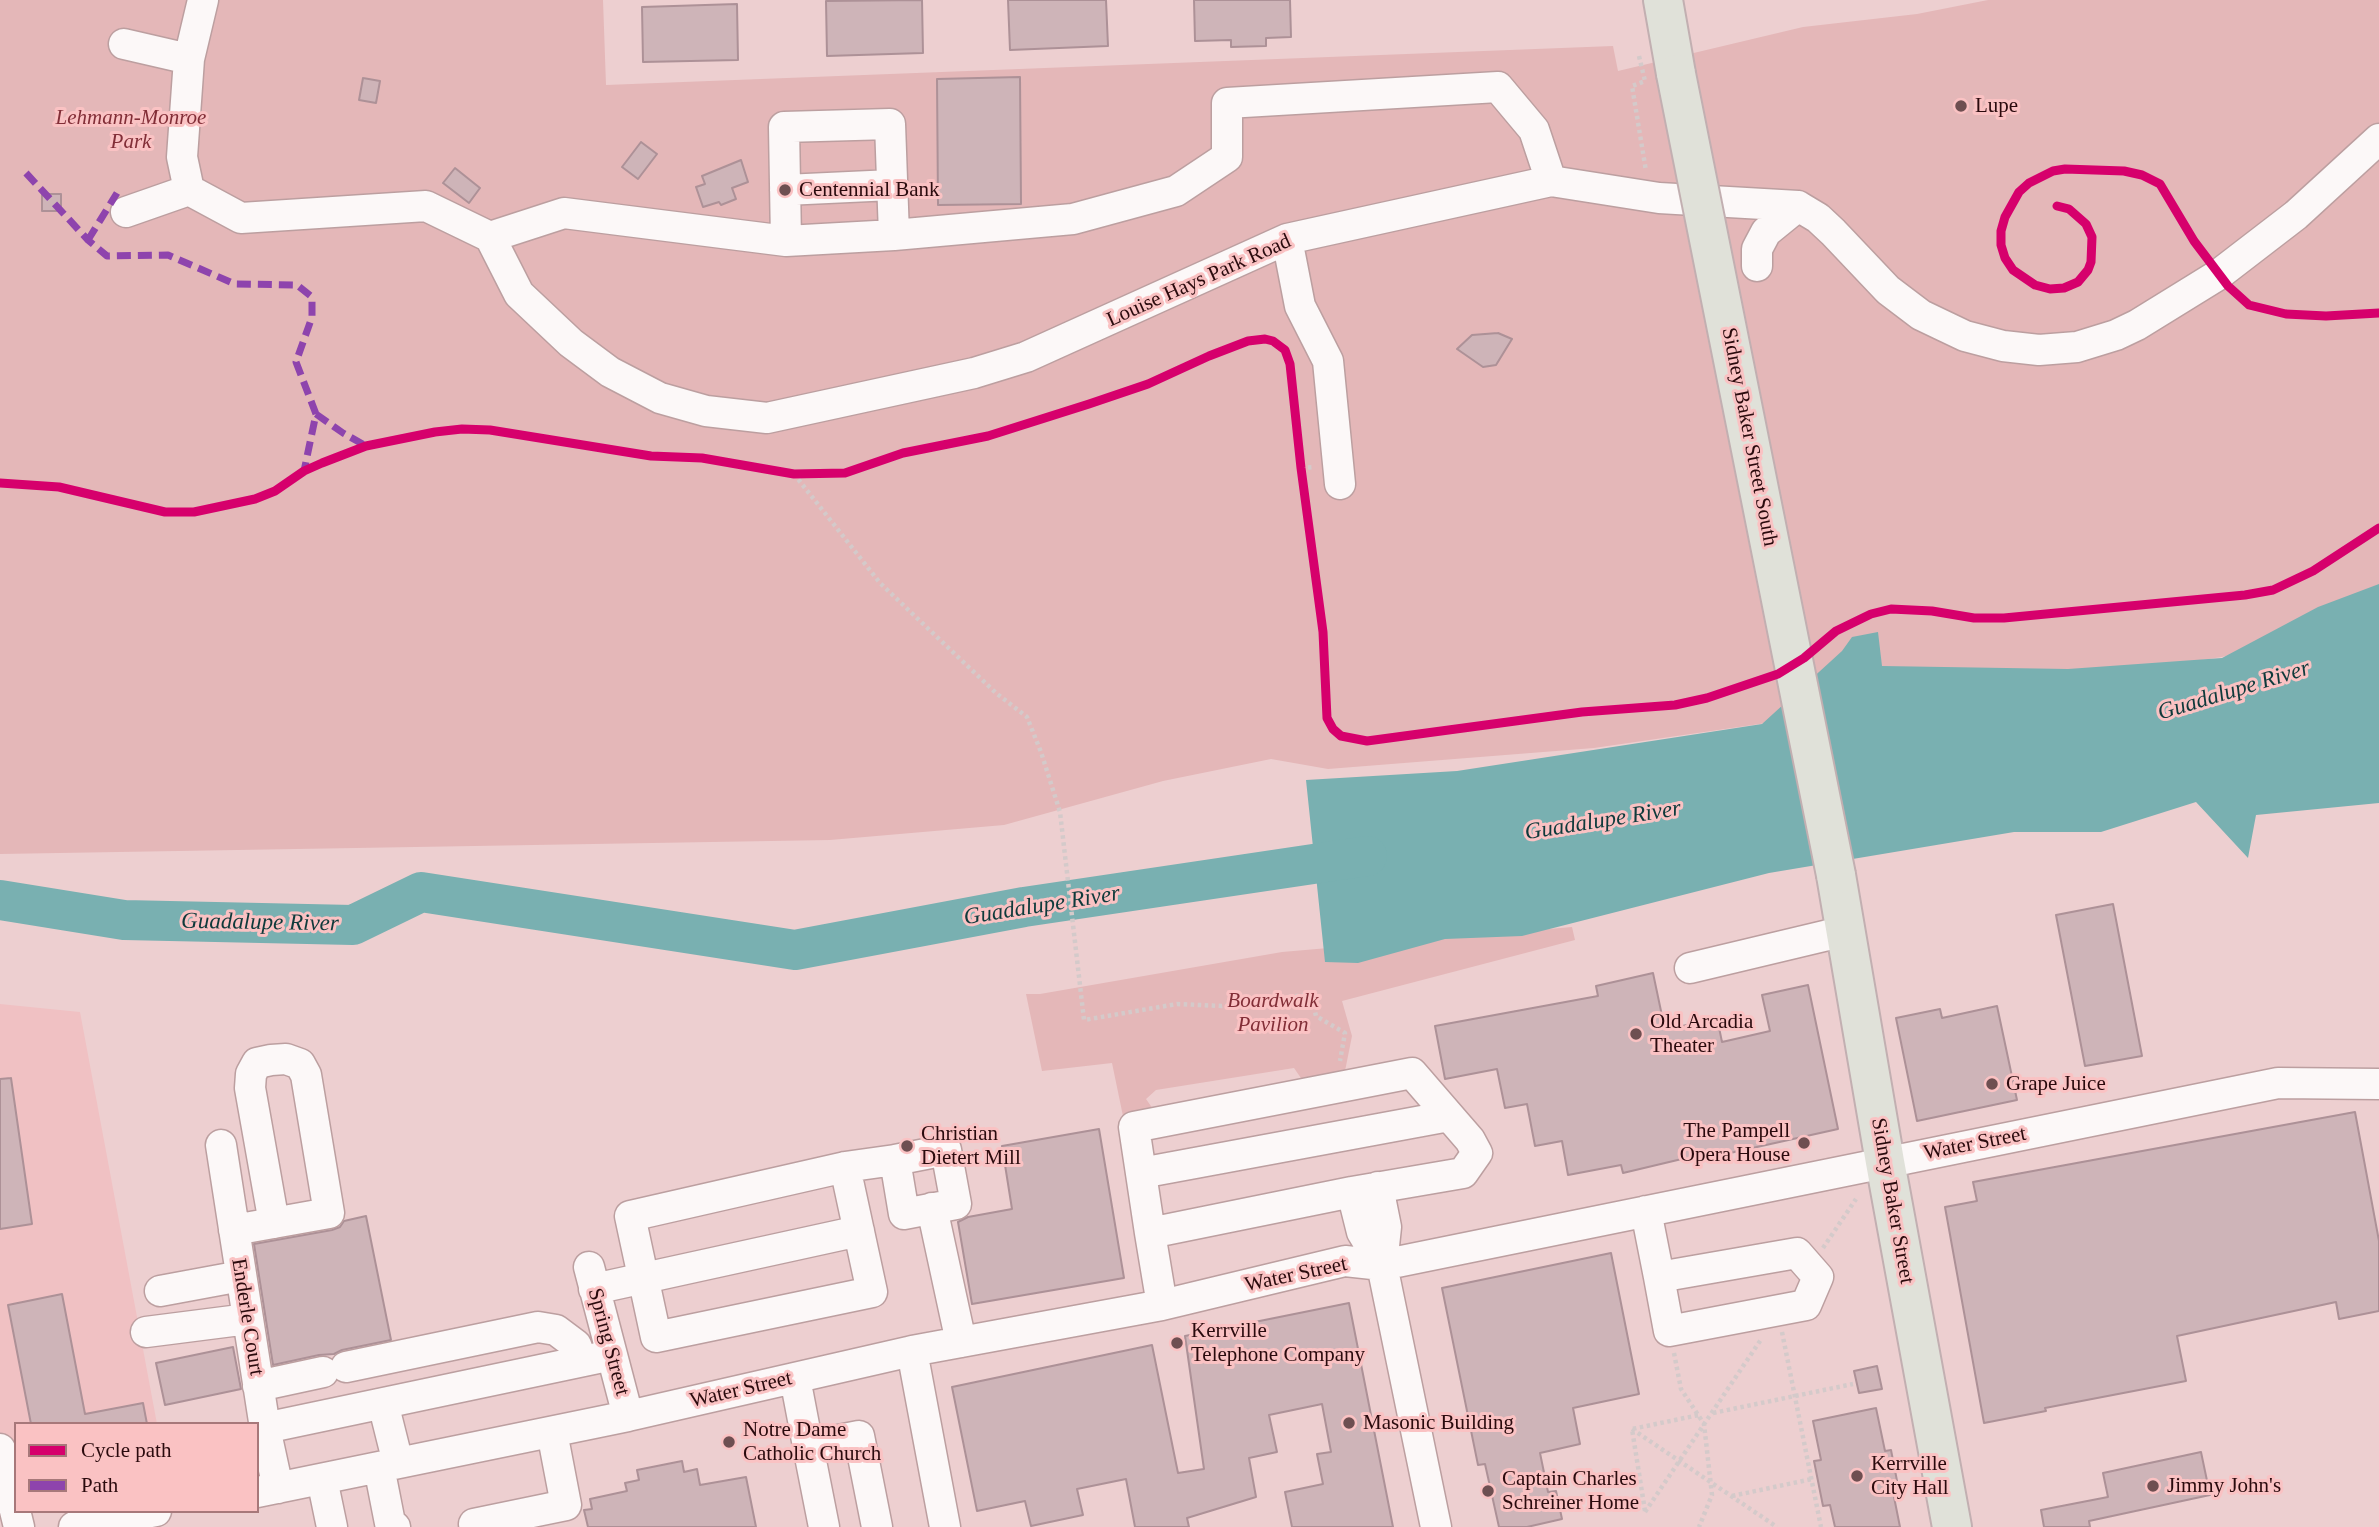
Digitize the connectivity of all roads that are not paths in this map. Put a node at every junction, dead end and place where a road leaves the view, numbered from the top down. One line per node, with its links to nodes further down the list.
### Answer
1 (203, 0): 4 (street)
2 (1663, 0): 18 (main road, Sidney Baker Street South, bridge)
3 (124, 44): 4 (street)
4 (189, 59): 8 (street)
5 (2379, 139): 11 (street)
6 (1551, 181): 10 (street, Louise Hays Park Road); 13 (street); 15 (street, Louise Hays Park Road)
7 (892, 185): 9 (street); 9 (street); 13 (street)
8 (189, 190): 12 (street); 14 (street)
9 (785, 190): 16 (street)
10 (1741, 203): 11 (street, Louise Hays Park Road); 11 (street)
11 (1798, 206)
12 (126, 212)
13 (894, 234): 16 (street)
14 (490, 237): 15 (street, Louise Hays Park Road); 16 (street)
15 (1287, 239): 17 (street)
16 (786, 241)
17 (1340, 484)
18 (1836, 875): 19 (main road, Sidney Baker Street)
19 (1845, 931): 20 (street); 25 (main road, Sidney Baker Street)
20 (1690, 968)
21 (2379, 1084): 25 (street, Water Street)
22 (1449, 1116): 27 (street); 27 (street); 28 (street)
23 (220, 1145): 32 (street, Enderle Court)
24 (895, 1160): 26 (street); 29 (street); 29 (street)
25 (1885, 1162): 30 (street, Water Street); 68 (main road, Sidney Baker Street)
26 (845, 1167): 33 (street); 38 (street)
27 (1141, 1173): 34 (street)
28 (1365, 1190): 34 (street); 35 (street)
29 (932, 1208): 43 (street)
30 (1646, 1211): 35 (street, Water Street); 37 (street)
31 (274, 1223): 31 (street); 32 (street)
32 (234, 1230): 36 (street, Enderle Court)
33 (859, 1231): 38 (street); 38 (street)
34 (1150, 1233): 40 (street)
35 (1382, 1265): 40 (street, Water Street); 67 (street)
36 (241, 1276): 39 (street); 41 (street, Enderle Court)
37 (1659, 1277): 37 (street)
38 (643, 1279): 45 (street, Spring Street)
39 (160, 1291)
40 (1162, 1305): 43 (street, Water Street)
41 (248, 1320): 42 (street); 48 (street, Enderle Court)
42 (146, 1332)
43 (961, 1342): 44 (street, Water Street)
44 (912, 1351): 47 (street, Water Street); 66 (street)
45 (612, 1354): 46 (street); 50 (street, Spring Street)
46 (582, 1361): 48 (street); 49 (street)
47 (795, 1378): 50 (street, Water Street); 53 (street)
48 (258, 1386): 51 (street, Enderle Court)
49 (383, 1403): 51 (street); 55 (street)
50 (628, 1416): 52 (street, Water Street)
51 (265, 1428): 57 (street, Enderle Court)
52 (552, 1432): 55 (street, Water Street); 60 (street)
53 (808, 1446): 64 (street); 65 (street)
54 (0, 1450): 58 (street)
55 (388, 1465): 56 (street, Water Street); 63 (street)
56 (322, 1479): 57 (street, Water Street); 62 (street)
57 (267, 1490)
58 (14, 1507)
59 (146, 1513): 61 (street)
60 (474, 1524)
61 (74, 1527)
62 (332, 1527)
63 (395, 1527)
64 (824, 1527)
65 (877, 1527)
66 (945, 1527)
67 (1436, 1527)
68 (1952, 1527)

